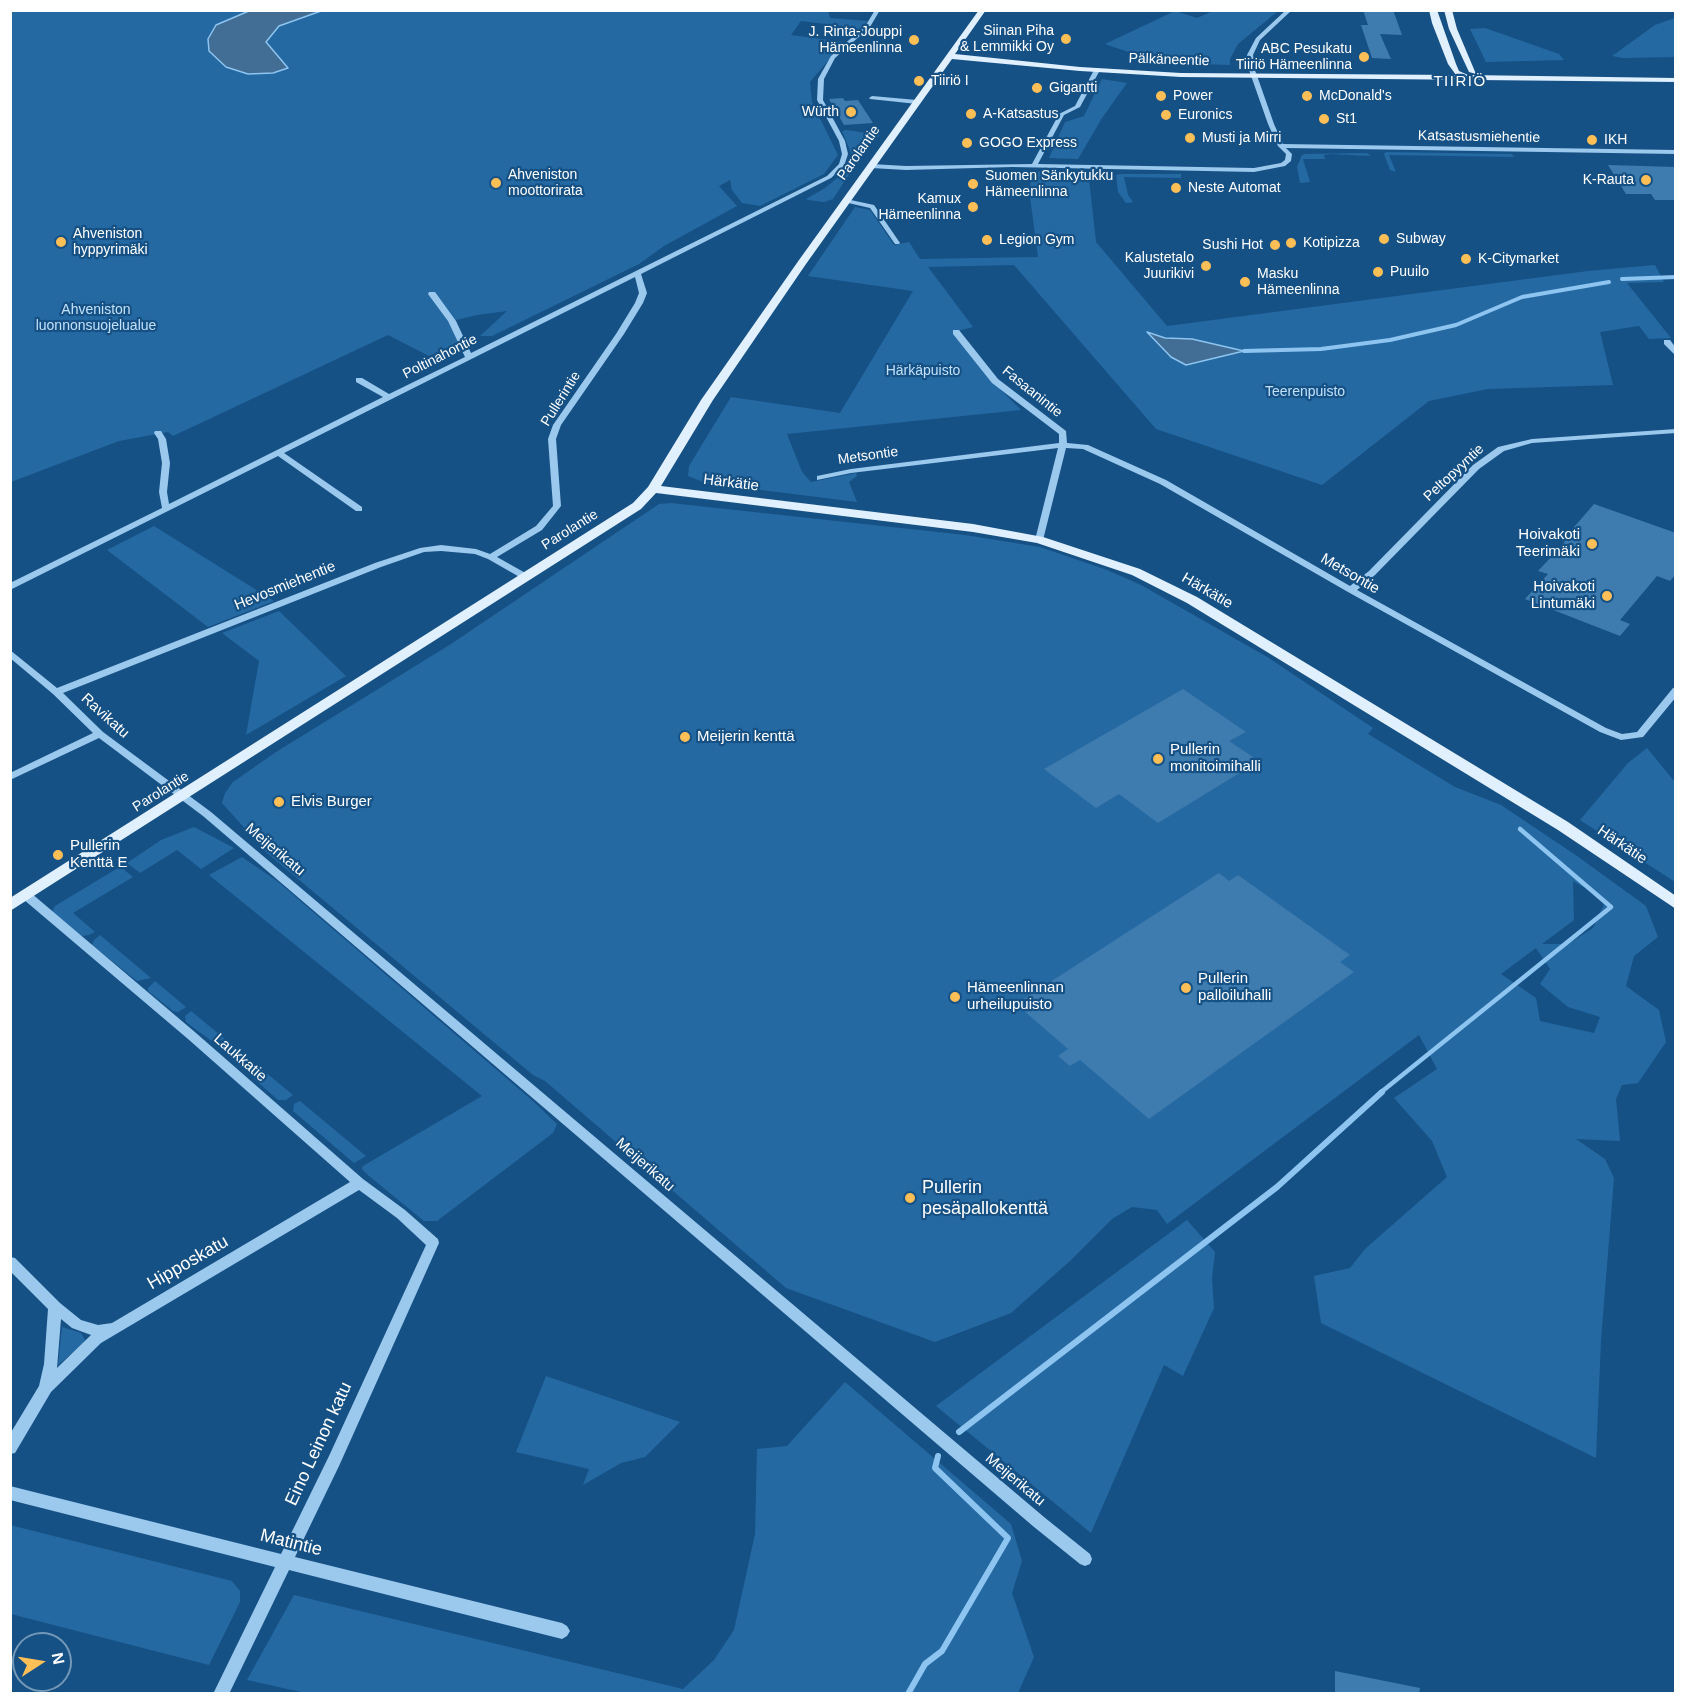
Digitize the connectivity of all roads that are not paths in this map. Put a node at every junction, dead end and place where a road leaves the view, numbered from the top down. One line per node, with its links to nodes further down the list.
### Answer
1 (878, 10): 22 (street, Poltinahontie)
2 (983, 10): 6 (main road, Parolantie)
3 (1290, 10): 9 (street)
4 (1433, 10): 8 (main road)
5 (1448, 10): 11 (main road)
6 (952, 53): 7 (main road, Pälkäneentie); 9 (main road, Pälkäneentie); 14 (main road, Parolantie)
7 (1097, 70): 9 (main road, Pälkäneentie); 17 (street)
8 (1456, 72): 9 (main road, Pälkäneentie); 11 (main road, Pälkäneentie)
9 (1253, 73): 11 (main road, Pälkäneentie); 15 (street)
10 (1676, 73): 11 (main road, Pälkäneentie)
11 (1470, 75): 12 (main road, Pälkäneentie)
12 (1676, 80)
13 (872, 98): 14 (street)
14 (917, 102): 18 (main road, Parolantie)
15 (1281, 146): 16 (street, Katsastusmiehentie); 19 (street); 19 (street)
16 (1676, 152)
17 (1034, 165): 18 (street); 19 (street)
18 (871, 166): 20 (main road, Parolantie)
19 (1230, 167)
20 (846, 201): 21 (street); 35 (main road, Parolantie)
21 (897, 243)
22 (638, 274): 27 (street, Poltinahontie); 39 (street, Pullerintie)
23 (432, 294): 27 (street)
24 (956, 332): 32 (street, Fasaanintie)
25 (1667, 342): 26 (street)
26 (1676, 354)
27 (469, 358): 29 (street, Poltinahontie)
28 (359, 380): 29 (street)
29 (389, 398): 33 (street, Poltinahontie)
30 (1676, 431): 42 (street, Peltopyyntie)
31 (158, 433): 36 (street)
32 (1063, 445): 34 (street, Metsontie); 38 (street); 42 (street, Metsontie)
33 (279, 453): 36 (street, Poltinahontie); 37 (street)
34 (820, 478)
35 (653, 489): 38 (main road, Härkätie); 40 (main road, Parolantie)
36 (166, 509): 41 (street, Poltinahontie)
37 (359, 509)
38 (1040, 540): 50 (main road, Härkätie)
39 (491, 556): 40 (street, Hevosmiehentie); 45 (street, Hevosmiehentie)
40 (526, 577): 48 (main road, Parolantie)
41 (10, 587)
42 (1351, 590): 44 (street, Metsontie)
43 (10, 652): 45 (street, Ravikatu)
44 (1676, 690)
45 (56, 692): 46 (street, Ravikatu)
46 (100, 734): 47 (street); 48 (street, Ravikatu)
47 (10, 777)
48 (183, 798): 49 (main road, Parolantie); 60 (street, Meijerikatu)
49 (27, 896): 51 (main road, Parolantie); 52 (street, Laukkatie)
50 (1676, 904)
51 (10, 906)
52 (359, 1183): 53 (street, Laukkatie); 56 (street, Hipposkatu)
53 (433, 1243): 61 (street, Eino Leinon katu)
54 (10, 1262): 55 (street)
55 (55, 1308): 56 (street); 57 (street)
56 (119, 1325): 57 (street, Hipposkatu)
57 (46, 1388): 58 (street)
58 (10, 1448)
59 (10, 1493): 61 (street, Matintie)
60 (1085, 1559)
61 (284, 1562): 62 (street, Matintie); 63 (street, Eino Leinon katu)
62 (562, 1630)
63 (221, 1694)

